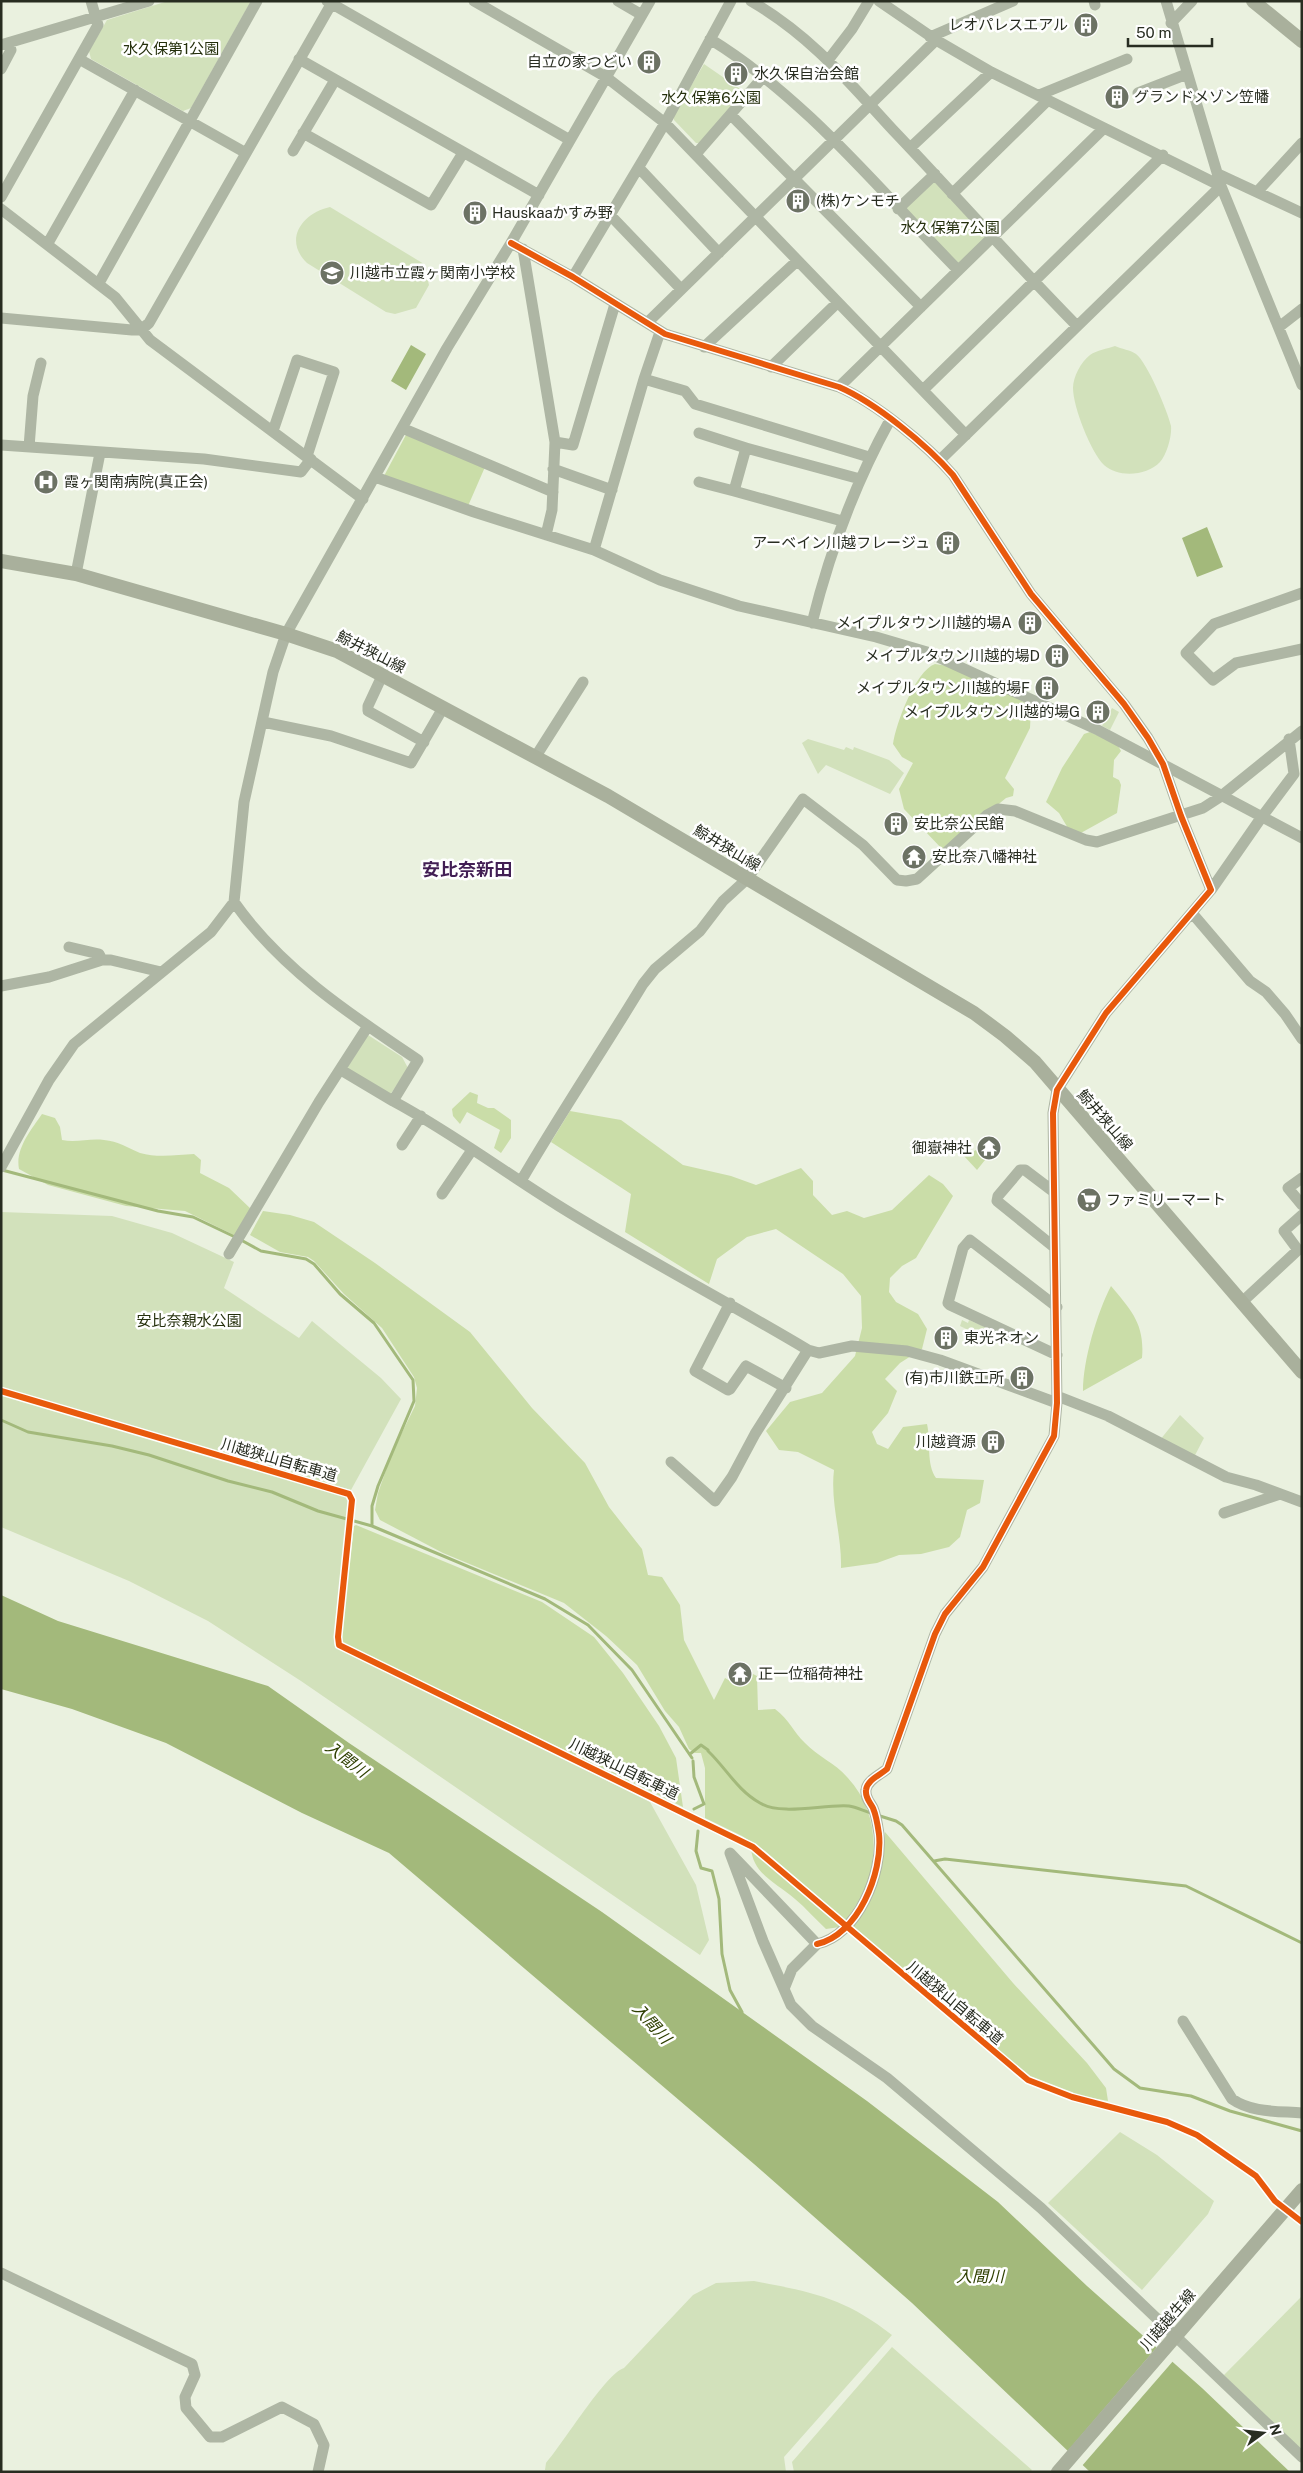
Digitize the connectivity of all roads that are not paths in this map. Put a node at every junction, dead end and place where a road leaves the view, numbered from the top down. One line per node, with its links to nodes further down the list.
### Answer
1 (91, 1): 17 (street)
2 (149, 1): 17 (street)
3 (258, 1): 38 (street)
4 (474, 1): 30 (street)
5 (618, 1): 16 (street)
6 (650, 1): 16 (street)
7 (731, 1): 20 (street)
8 (751, 1): 25 (street)
9 (869, 1): 25 (street)
10 (879, 1): 19 (street)
11 (1013, 1): 19 (street)
12 (1166, 1): 18 (street)
13 (1192, 1): 18 (street)
14 (1253, 1): 21 (main road)
15 (330, 2): 24 (street); 42 (street)
16 (642, 15): 30 (street)
17 (96, 17): 22 (street); 23 (street)
18 (1171, 23): 29 (street)
19 (933, 39): 28 (street); 36 (street)
20 (710, 40): 31 (street); 39 (street)
21 (1302, 41)
22 (5, 44): 27 (street)
23 (79, 59): 33 (street); 58 (street)
24 (299, 59): 32 (street); 47 (street)
25 (829, 59): 36 (street)
26 (1127, 59): 35 (street)
27 (1, 69)
28 (991, 72): 35 (street); 45 (street)
29 (1187, 74): 34 (street); 54 (street)
30 (606, 77): 39 (street); 42 (street)
31 (763, 77): 37 (street); 43 (street)
32 (335, 80): 41 (street); 48 (street)
33 (134, 90): 38 (street); 65 (street)
34 (1138, 93)
35 (1044, 97): 40 (street); 56 (street)
36 (870, 106): 43 (street); 45 (street)
37 (731, 115): 49 (street); 53 (street)
38 (189, 122): 47 (street); 73 (street)
39 (665, 123): 49 (street); 51 (street)
40 (1103, 129): 50 (street); 64 (street)
41 (303, 133): 46 (street); 48 (street)
42 (570, 140): 57 (street)
43 (834, 141): 53 (street); 60 (street)
44 (1302, 143): 55 (street)
45 (910, 148): 52 (street)
46 (293, 152)
47 (246, 153): 83 (street)
48 (464, 153): 57 (street)
49 (696, 154): 63 (street)
50 (1163, 155): 54 (street); 72 (street)
51 (639, 168): 62 (street); 68 (street)
52 (934, 174): 56 (street); 60 (street)
53 (794, 178): 63 (street); 77 (street)
54 (1220, 180): 55 (street); 81 (street); 82 (street)
55 (1257, 192): 61 (street)
56 (952, 194): 64 (street)
57 (539, 195): 66 (street)
58 (1, 197)
59 (1, 209): 65 (street)
60 (898, 209): 70 (street)
61 (1302, 213)
62 (611, 216): 71 (street); 74 (street)
63 (756, 218): 68 (street); 69 (street)
64 (993, 238): 70 (street); 72 (street)
65 (48, 243): 73 (street)
66 (511, 243): 67 (street); 95 (street)
67 (523, 249): 71 (street); 99 (street)
68 (719, 253): 74 (street)
69 (798, 261): 75 (street); 85 (street)
70 (958, 270): 77 (street)
71 (573, 277): 76 (street)
72 (1034, 282): 81 (street); 93 (street)
73 (98, 283): 83 (street)
74 (681, 289): 80 (street)
75 (837, 303): 86 (street); 89 (street)
76 (615, 304): 80 (street); 99 (street)
77 (921, 307): 86 (street)
78 (1302, 309): 82 (street)
79 (1, 318): 83 (street)
80 (647, 323): 84 (street)
81 (1077, 326): 98 (street)
82 (1279, 327): 88 (street)
83 (141, 330): 96 (street)
84 (660, 332): 85 (street); 90 (street)
85 (704, 347): 89 (street)
86 (881, 347): 92 (street); 93 (street)
87 (41, 363): 101 (street)
88 (1299, 366): 91 (street)
89 (771, 367): 92 (street)
90 (644, 378): 104 (street); 111 (street)
91 (1302, 385)
92 (839, 387): 94 (street)
93 (923, 390): 98 (street)
94 (890, 420): 104 (street); 106 (street)
95 (402, 428): 108 (street); 113 (street)
96 (272, 431): 105 (street); 105 (street)
97 (699, 433): 102 (street)
98 (966, 435): 106 (street)
99 (555, 442): 107 (street)
100 (1, 444): 101 (street)
101 (29, 447): 103 (street)
102 (746, 448): 109 (street); 112 (street)
103 (100, 453): 105 (street); 119 (street)
104 (869, 457): 109 (street)
105 (309, 458): 114 (street)
106 (940, 460): 132 (street)
107 (553, 469): 111 (street); 113 (street)
108 (375, 477): 114 (street); 116 (street)
109 (860, 479): 115 (street)
110 (699, 482): 112 (street)
111 (612, 490): 117 (street)
112 (734, 491): 115 (street)
113 (553, 492): 116 (street)
114 (363, 499): 122 (street)
115 (842, 521): 121 (street)
116 (546, 535): 117 (street)
117 (594, 550): 121 (street)
118 (1, 561): 119 (main road, 鯨井狭山線)
119 (76, 574): 122 (main road, 鯨井狭山線)
120 (1302, 593): 123 (street)
121 (812, 623): 132 (street)
122 (286, 634): 124 (main road, 鯨井狭山線); 127 (street)
123 (1302, 648)
124 (382, 676): 126 (main road, 鯨井狭山線); 130 (street)
125 (583, 682): 131 (street)
126 (443, 708): 130 (street); 131 (main road, 鯨井狭山線)
127 (263, 722): 130 (street); 139 (street)
128 (1302, 731): 129 (street)
129 (1289, 740): 133 (street); 135 (street)
130 (424, 742)
131 (536, 756): 137 (main road, 鯨井狭山線)
132 (1163, 764): 133 (street); 134 (street)
133 (1220, 796): 134 (street); 135 (street)
134 (1181, 816): 137 (street); 138 (street)
135 (1261, 818): 136 (street); 138 (street)
136 (1302, 838)
137 (746, 879): 148 (main road, 鯨井狭山線); 155 (street)
138 (1211, 890): 140 (street)
139 (234, 902): 143 (street); 145 (street)
140 (1192, 913): 146 (street); 148 (street)
141 (69, 947): 142 (street)
142 (102, 960): 143 (street); 144 (street)
143 (161, 972): 153 (street)
144 (1, 986)
145 (368, 1026): 147 (street); 149 (street)
146 (1302, 1038)
147 (341, 1070): 149 (street); 162 (street)
148 (1057, 1090): 156 (street); 163 (main road, 鯨井狭山線)
149 (393, 1101): 150 (street)
150 (421, 1116): 151 (street); 152 (street)
151 (402, 1145)
152 (472, 1150): 155 (street); 157 (street)
153 (1, 1167)
154 (1302, 1178): 158 (street)
155 (521, 1182): 164 (street)
156 (1054, 1192): 160 (street); 160 (street)
157 (442, 1194)
158 (1302, 1205)
159 (1302, 1215): 161 (street)
160 (1054, 1247): 165 (street)
161 (1300, 1249): 163 (street)
162 (231, 1250)
163 (1242, 1302): 168 (main road, 鯨井狭山線)
164 (730, 1303): 166 (street); 169 (street)
165 (1056, 1307): 167 (street); 167 (street)
166 (808, 1350): 169 (street); 170 (street)
167 (1057, 1354): 170 (street)
168 (1302, 1372)
169 (786, 1388): 171 (street)
170 (1057, 1400): 172 (street); 175 (street)
171 (671, 1462)
172 (1280, 1494): 173 (street); 174 (street)
173 (1302, 1502)
174 (1224, 1512)
175 (817, 1944): 176 (street); 176 (street)
176 (784, 1989): 181 (street)
177 (1183, 2021): 178 (street)
178 (1302, 2113)
179 (1302, 2190): 183 (main road, 川越越生線, bridge)
180 (1, 2273): 182 (street)
181 (1302, 2457)
182 (318, 2472)
183 (1058, 2472)

